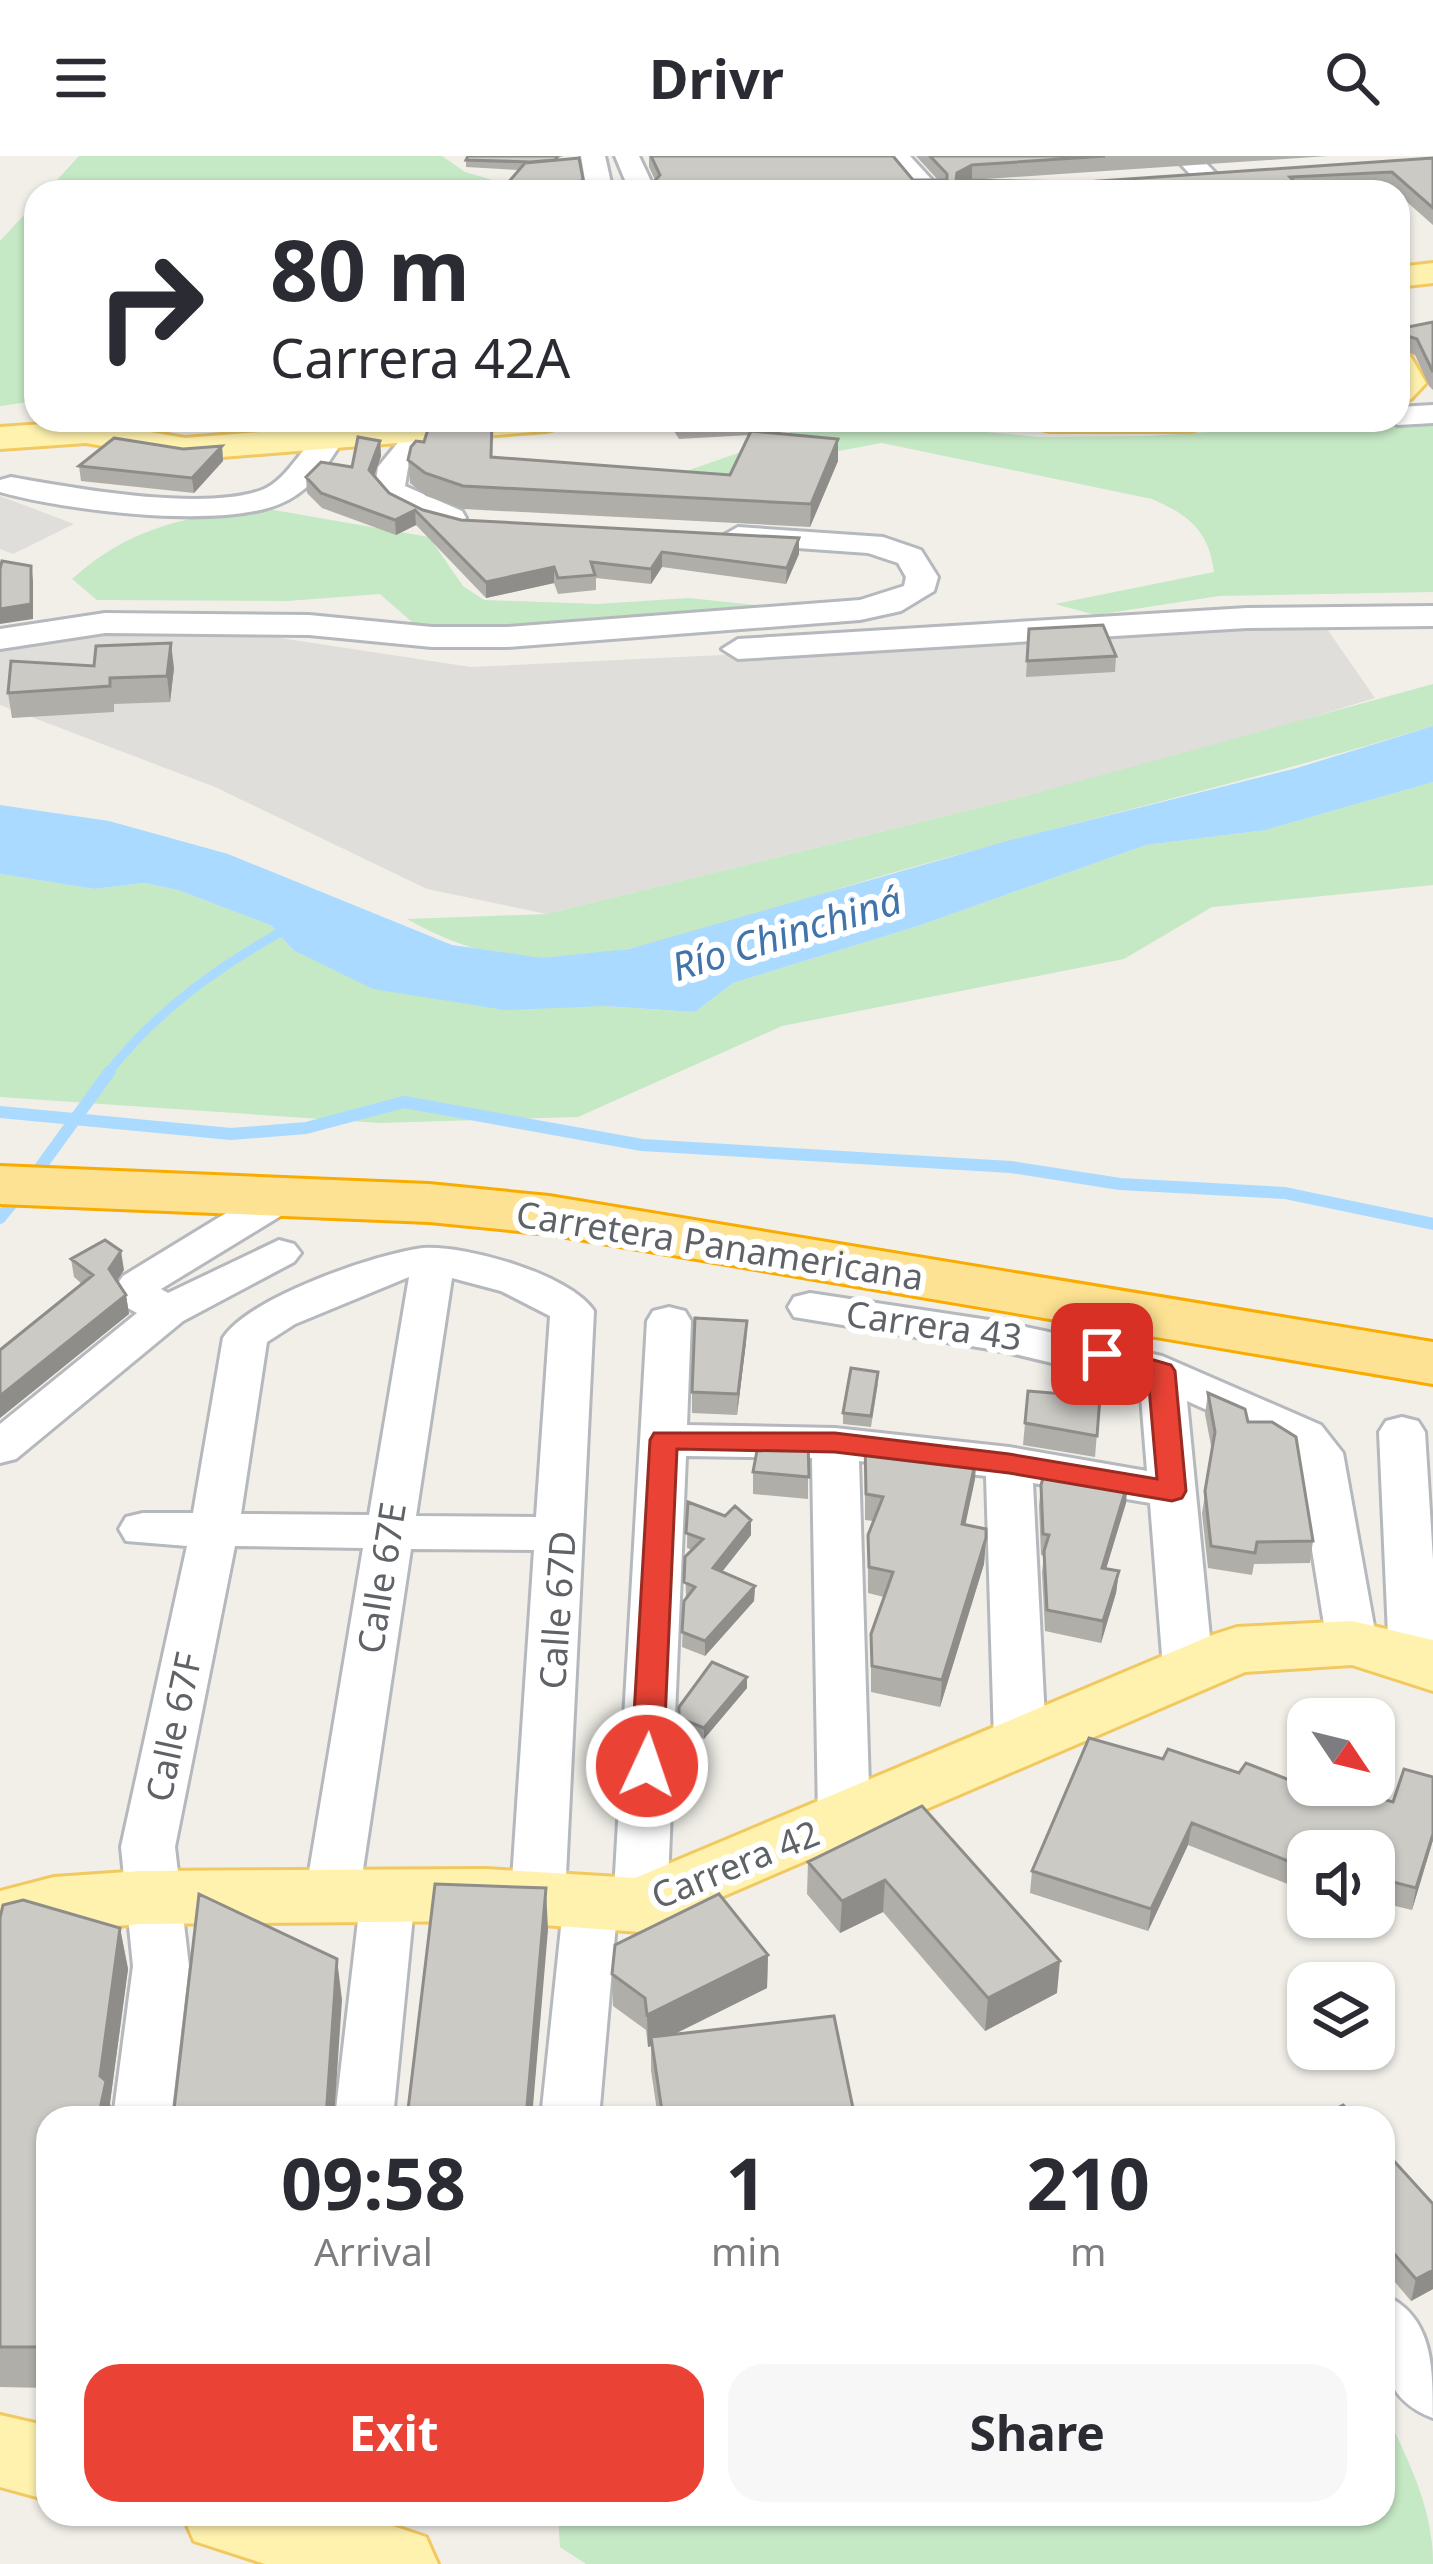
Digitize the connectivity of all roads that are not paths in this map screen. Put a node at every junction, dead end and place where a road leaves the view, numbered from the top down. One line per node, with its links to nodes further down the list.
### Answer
1 (896, 156): 4 (street)
2 (1185, 156): 5 (street)
3 (1253, 175): 6 (street)
4 (919, 180)
5 (1209, 180)
6 (1234, 180)
7 (1410, 395): 8 (street)
8 (1433, 414)
9 (86, 432): 14 (main road)
10 (86, 432): 11 (main road)
11 (295, 432)
12 (338, 432): 15 (street)
13 (418, 432): 16 (street)
14 (0, 438)
15 (11, 486)
16 (474, 522)
17 (712, 535): 19 (street)
18 (1433, 616): 19 (street)
19 (257, 626): 20 (street)
20 (0, 639)
21 (0, 1158): 27 (highway, Carretera Panamericana)
22 (0, 1185): 23 (highway, Carretera Panamericana)
23 (274, 1216): 28 (highway, Carretera Panamericana); 33 (street)
24 (434, 1261): 37 (street, Calle 67F); 38 (street, Calle 67D); 39 (street, Calle 67E)
25 (810, 1307): 29 (street, Carrera 43)
26 (669, 1321): 31 (street, Calle 67D)
27 (1433, 1335)
28 (1433, 1363)
29 (1162, 1371): 35 (street); 40 (street, Carrera 43)
30 (1402, 1432): 40 (street)
31 (664, 1440): 32 (street); 46 (street, Calle 67D)
32 (835, 1443): 34 (street); 43 (street)
33 (0, 1448)
34 (1009, 1463): 35 (street); 42 (street)
35 (1172, 1491): 41 (street)
36 (143, 1529): 37 (street)
37 (214, 1533): 39 (street); 45 (street, Calle 67F)
38 (562, 1534): 39 (street); 46 (street, Calle 67D)
39 (387, 1535): 44 (street, Calle 67E)
40 (1400, 1656): 41 (main road, Carrera 42)
41 (1188, 1668): 42 (main road, Carrera 42)
42 (1020, 1740): 43 (main road, Carrera 42)
43 (844, 1819): 46 (main road, Carrera 42)
44 (360, 1895): 45 (main road, Carrera 42); 46 (main road, Carrera 42); 49 (street, Calle 67E)
45 (154, 1899): 47 (main road, Carrera 42); 48 (street, Calle 67F)
46 (590, 1900): 50 (street, Calle 67D)
47 (0, 1918)
48 (144, 2106)
49 (364, 2106)
50 (571, 2106)
51 (1395, 2337): 52 (street)
52 (1432, 2388)
53 (0, 2451): 54 (main road)
54 (36, 2461)
55 (319, 2529): 56 (main road)
56 (397, 2564)

